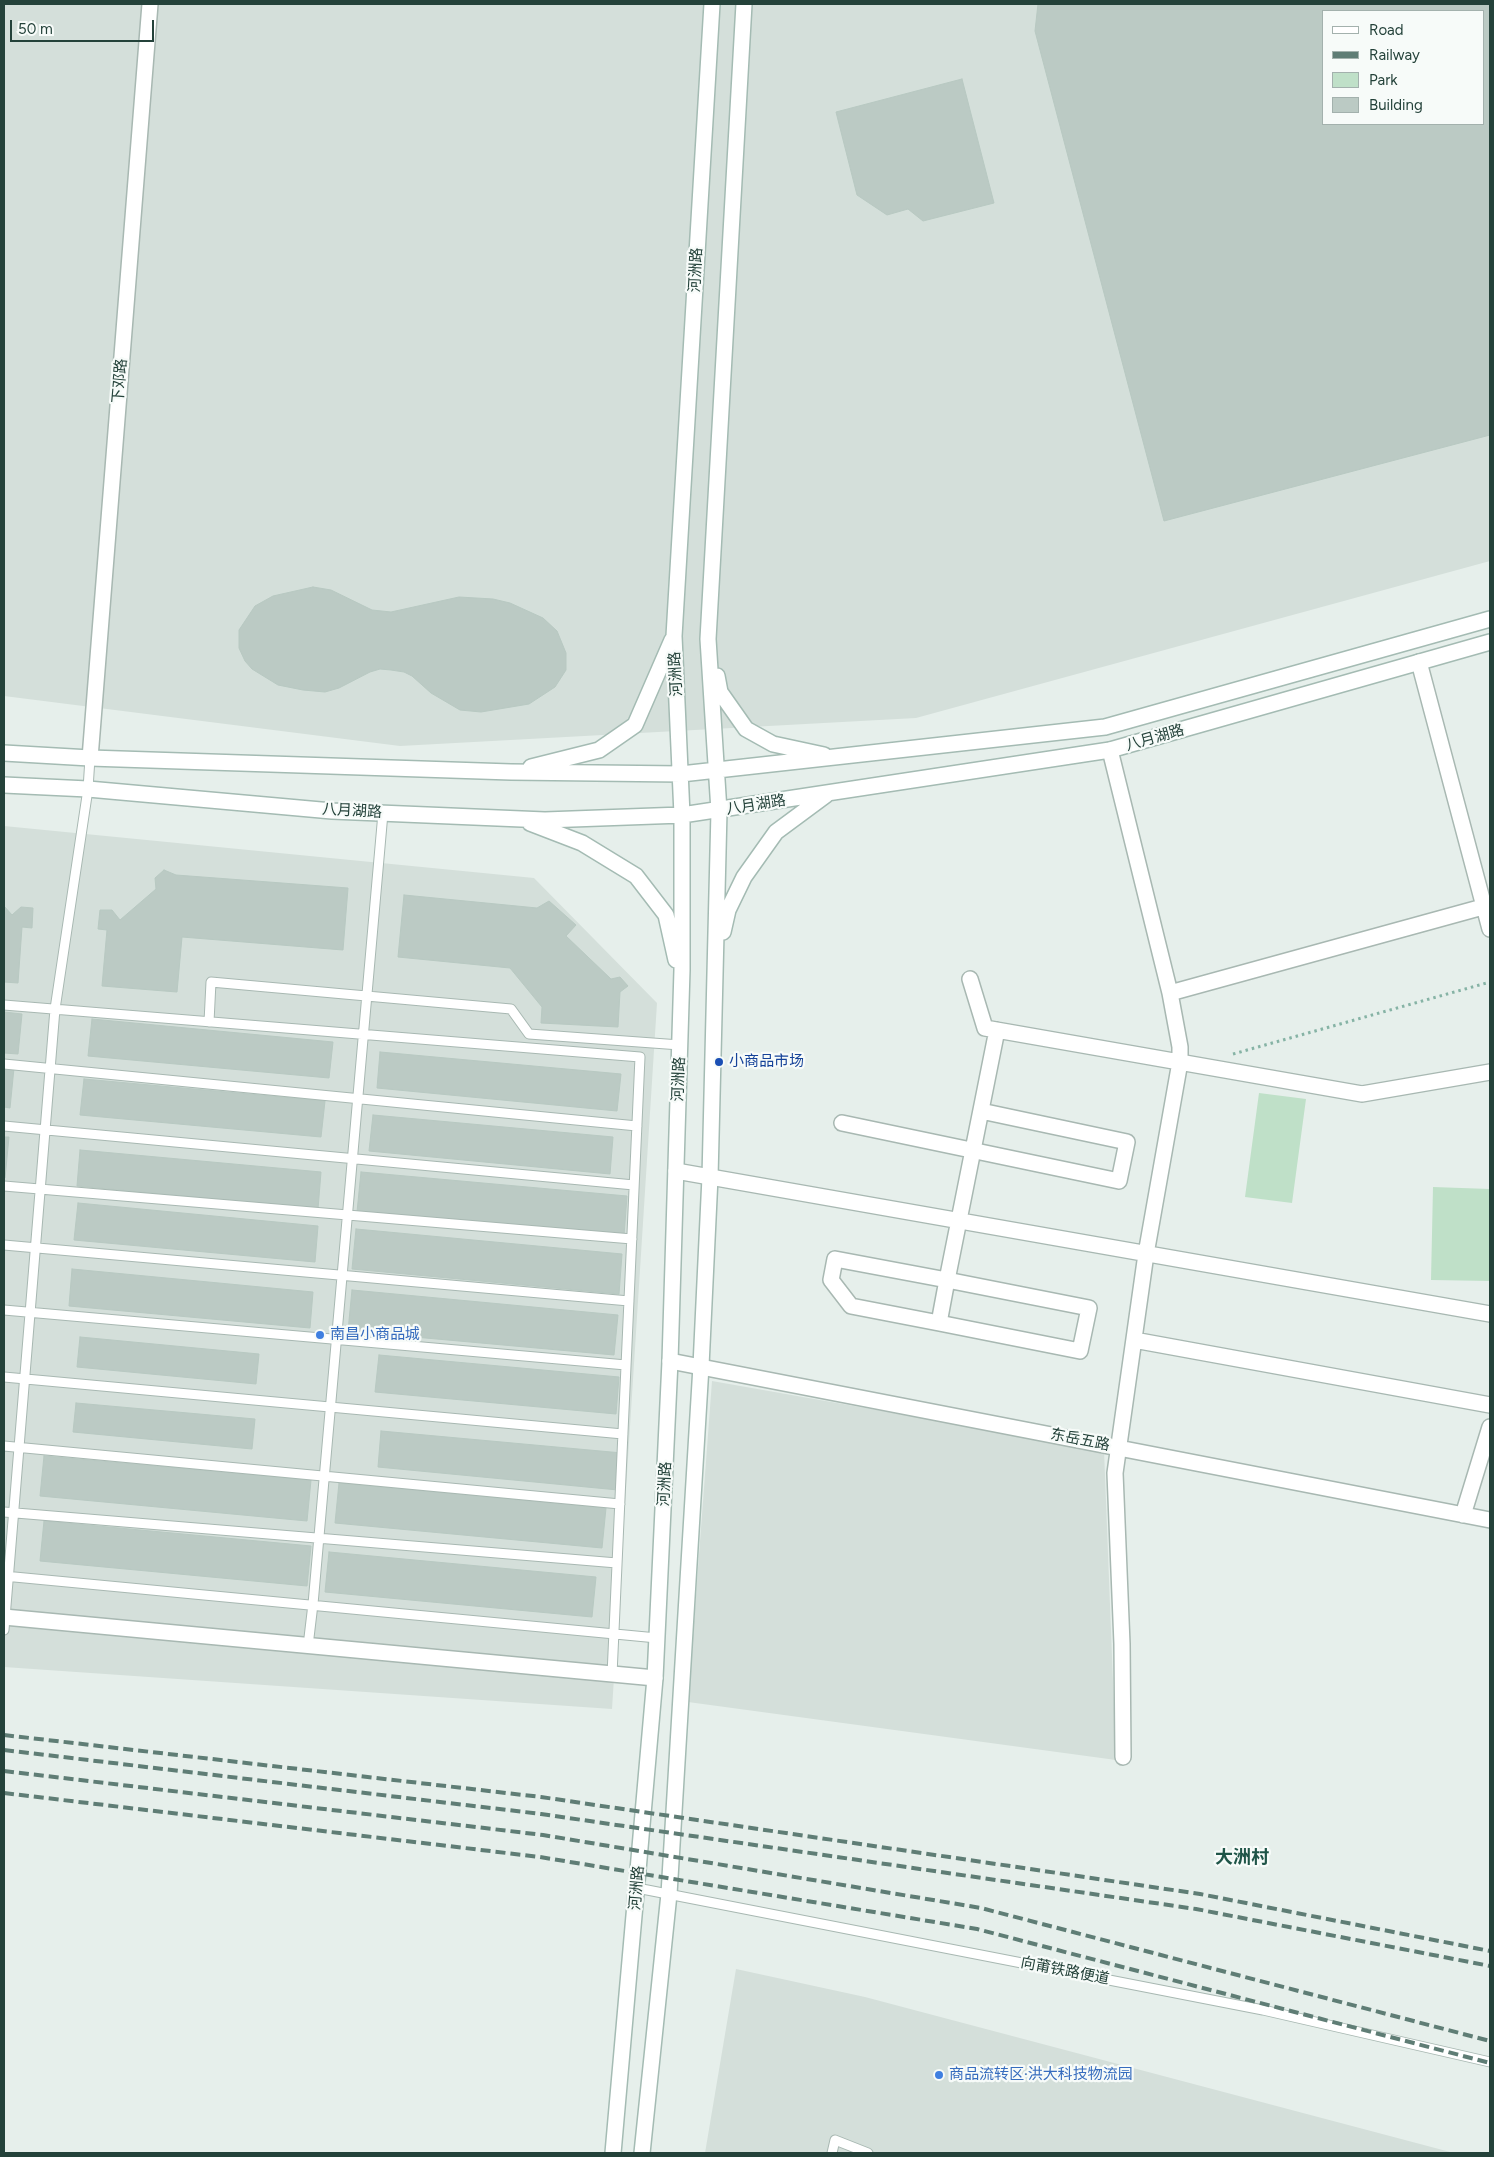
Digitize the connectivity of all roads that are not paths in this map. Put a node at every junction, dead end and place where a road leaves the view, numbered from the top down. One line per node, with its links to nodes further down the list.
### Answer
1 (150, 4): 11 (main road, 下邓路)
2 (712, 4): 5 (main road, 河洲路)
3 (744, 4): 6 (main road)
4 (1490, 619): 12 (main road, 八月湖路)
5 (674, 636): 14 (main road); 15 (main road, 河洲路)
6 (708, 639): 12 (main road); 13 (main road)
7 (1490, 642): 8 (main road, 八月湖路)
8 (1419, 662): 9 (main road, 八月湖路); 23 (main road)
9 (1110, 750): 18 (main road, 八月湖路); 28 (main road)
10 (4, 753): 11 (main road, 八月湖路)
11 (90, 758): 14 (main road, 八月湖路); 17 (lane)
12 (837, 758): 13 (main road, 八月湖路)
13 (717, 770): 15 (main road, 八月湖路); 19 (main road)
14 (511, 772): 15 (main road, 八月湖路)
15 (681, 774): 21 (main road, 河洲路)
16 (4, 785): 17 (main road, 八月湖路)
17 (88, 790): 20 (main road, 八月湖路); 32 (lane)
18 (827, 794): 19 (main road, 八月湖路); 25 (main road)
19 (719, 811): 21 (main road, 八月湖路); 25 (main road)
20 (383, 813): 22 (main road, 八月湖路); 29 (lane)
21 (682, 815): 22 (main road, 八月湖路); 27 (main road, 河洲路)
22 (520, 819): 27 (main road)
23 (1487, 906): 24 (main road); 28 (main road)
24 (1490, 929)
25 (716, 963): 50 (main road)
26 (970, 979): 34 (main road)
27 (682, 984): 36 (main road, 河洲路)
28 (1170, 993): 37 (main road)
29 (366, 997): 33 (lane); 35 (lane); 36 (lane)
30 (4, 999): 32 (lane)
31 (4, 1005): 32 (lane)
32 (55, 1010): 33 (lane); 39 (lane)
33 (209, 1022): 35 (lane)
34 (997, 1030): 37 (main road); 42 (main road)
35 (363, 1035): 41 (lane); 45 (lane)
36 (680, 1045): 49 (main road, 河洲路)
37 (1180, 1062): 40 (main road); 59 (main road)
38 (4, 1064): 39 (lane)
39 (50, 1068): 41 (lane); 46 (lane)
40 (1490, 1072)
41 (358, 1098): 45 (lane); 48 (lane)
42 (981, 1111): 47 (main road); 47 (main road)
43 (842, 1122): 47 (main road)
44 (4, 1126): 46 (lane)
45 (637, 1126): 51 (lane)
46 (45, 1130): 48 (lane); 53 (lane)
47 (973, 1150): 55 (main road)
48 (352, 1158): 51 (lane); 54 (lane)
49 (676, 1171): 50 (main road); 69 (main road, 河洲路)
50 (710, 1177): 55 (main road); 71 (main road)
51 (634, 1185): 56 (lane)
52 (4, 1186): 53 (lane)
53 (40, 1189): 54 (lane); 58 (lane)
54 (347, 1215): 56 (lane); 60 (lane)
55 (959, 1221): 59 (main road); 61 (main road)
56 (632, 1239): 62 (lane)
57 (4, 1246): 58 (lane)
58 (35, 1248): 60 (lane); 64 (lane)
59 (1146, 1254): 65 (main road); 68 (main road)
60 (342, 1276): 62 (lane); 67 (lane)
61 (947, 1280): 66 (main road); 66 (main road); 66 (main road)
62 (629, 1301): 70 (lane)
63 (4, 1310): 64 (lane)
64 (30, 1312): 67 (lane); 73 (lane)
65 (1490, 1314)
66 (939, 1323)
67 (336, 1340): 70 (lane); 75 (lane)
68 (1134, 1340): 74 (main road); 80 (main road)
69 (670, 1361): 71 (main road, 东岳五路); 93 (main road, 河洲路)
70 (626, 1365): 77 (lane)
71 (701, 1366): 80 (main road, 东岳五路); 99 (main road)
72 (4, 1377): 73 (lane)
73 (25, 1379): 75 (lane); 79 (lane)
74 (1490, 1405)
75 (331, 1407): 77 (lane); 81 (lane)
76 (1490, 1427): 85 (main road)
77 (623, 1434): 82 (lane)
78 (4, 1446): 79 (lane)
79 (19, 1447): 81 (lane); 84 (lane)
80 (1119, 1448): 85 (main road, 东岳五路); 97 (main road)
81 (325, 1476): 82 (lane); 87 (lane)
82 (620, 1504): 88 (lane)
83 (4, 1512): 84 (lane)
84 (14, 1512): 87 (lane); 89 (lane)
85 (1463, 1515): 86 (main road, 东岳五路)
86 (1490, 1520)
87 (319, 1538): 88 (lane); 90 (lane)
88 (617, 1563): 92 (lane)
89 (6, 1576): 90 (lane); 91 (lane)
90 (313, 1604): 92 (lane); 94 (lane)
91 (4, 1622): 94 (main road)
92 (614, 1634): 93 (lane); 95 (lane)
93 (657, 1638): 96 (main road, 河洲路)
94 (308, 1646): 95 (main road)
95 (612, 1674): 96 (main road)
96 (655, 1678): 98 (main road, 河洲路)
97 (1123, 1757)
98 (638, 1888): 99 (lane, 向莆铁路便道); 101 (main road, 河洲路)
99 (669, 1894): 100 (lane, 向莆铁路便道); 102 (main road)
100 (1490, 2062)
101 (613, 2153)
102 (642, 2153)
103 (832, 2153): 104 (lane)
104 (868, 2153)

